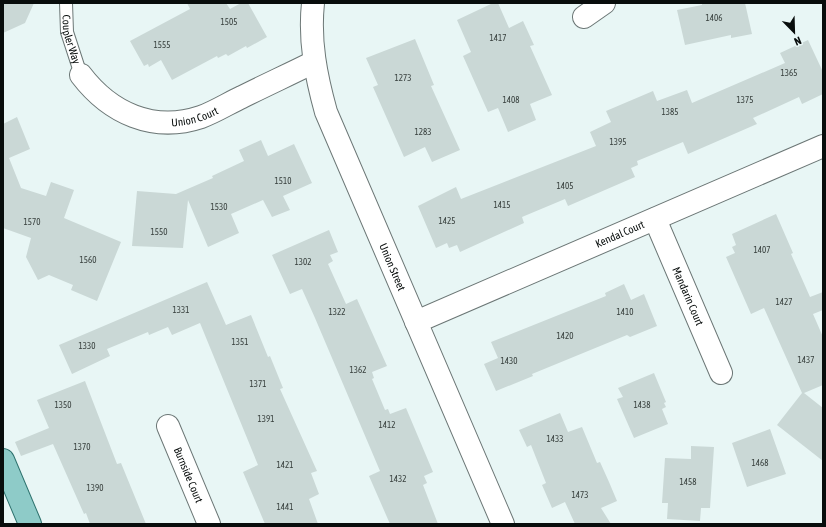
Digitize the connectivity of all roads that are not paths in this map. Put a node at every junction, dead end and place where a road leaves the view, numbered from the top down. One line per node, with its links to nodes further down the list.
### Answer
1 (66, 3): 6 (lane, Coupler Way)
2 (313, 3): 5 (street, Union Street)
3 (604, 3): 4 (street)
4 (584, 17)
5 (314, 62): 6 (street, Union Court); 9 (street, Union Street)
6 (81, 75)
7 (823, 146): 8 (street, Kendal Court)
8 (654, 219): 9 (street, Kendal Court); 10 (street, Mandarin Court)
9 (416, 322): 15 (street, Union Street)
10 (721, 373)
11 (168, 426): 14 (street, Burnside Court)
12 (3, 460): 13 (main road)
13 (30, 524)
14 (209, 524)
15 (503, 524)

